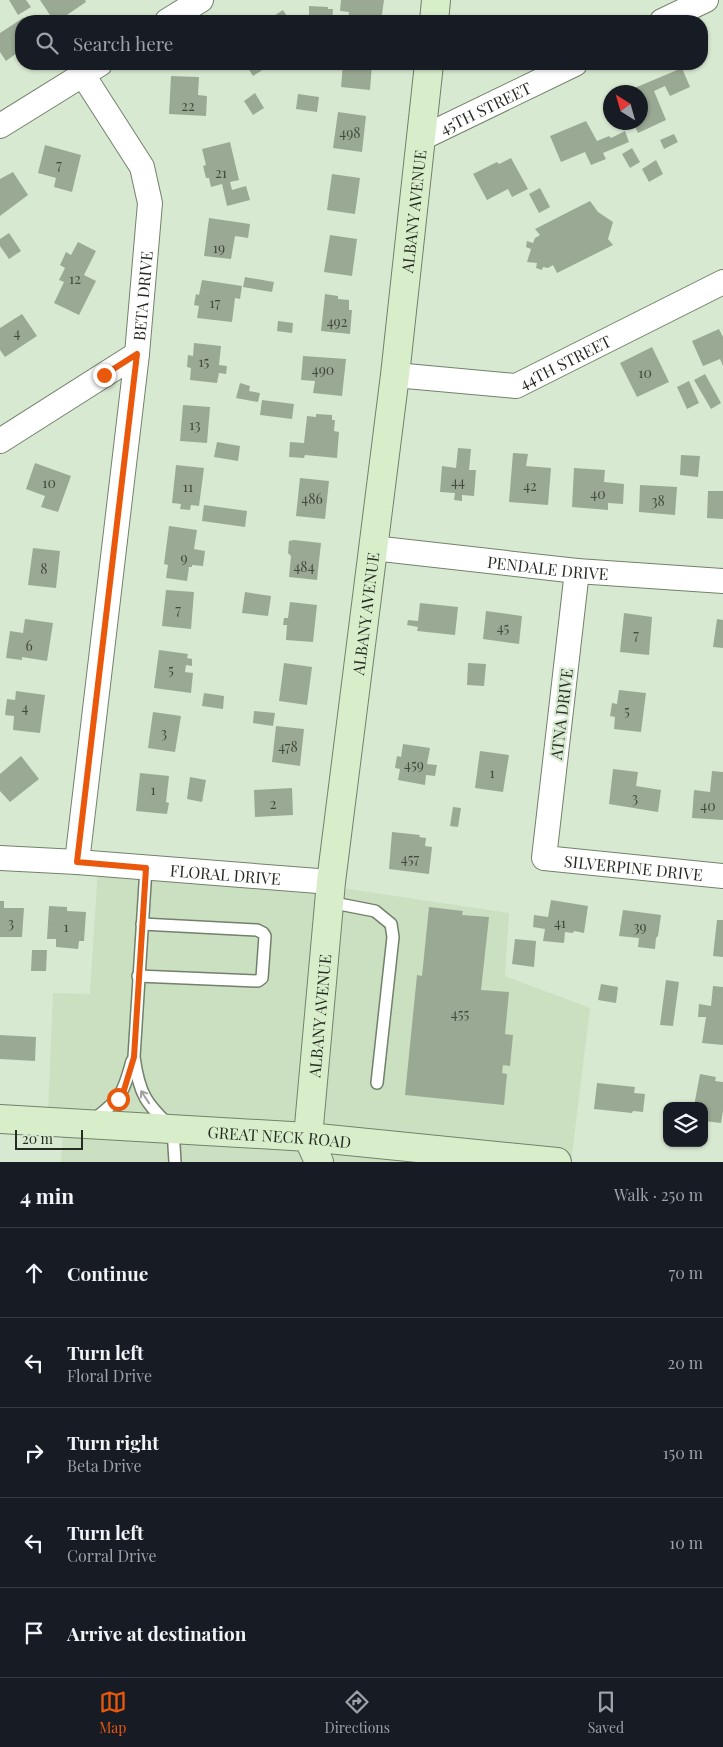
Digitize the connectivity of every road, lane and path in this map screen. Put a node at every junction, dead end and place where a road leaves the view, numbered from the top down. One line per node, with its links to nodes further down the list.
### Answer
1 (201, 0): 4 (street)
2 (436, 0): 5 (street)
3 (706, 0): 6 (street)
4 (177, 15)
5 (435, 15)
6 (675, 15)
7 (89, 70): 11 (street)
8 (92, 70): 14 (street, BETA DRIVE)
9 (428, 70): 12 (street, ALBANY AVENUE)
10 (563, 70): 12 (street, 45TH STREET)
11 (0, 126)
12 (422, 138): 15 (street, ALBANY AVENUE)
13 (723, 282): 15 (street, 44TH STREET)
14 (137, 354): 16 (street); 22 (street, BETA DRIVE)
15 (395, 375): 17 (street, ALBANY AVENUE)
16 (0, 440)
17 (373, 548): 18 (street, PENDALE DRIVE); 25 (street, ALBANY AVENUE)
18 (578, 571): 19 (street, PENDALE DRIVE); 21 (street, ATNA DRIVE)
19 (723, 581)
20 (0, 858): 22 (street, FLORAL DRIVE)
21 (544, 858): 24 (street, SILVERPINE DRIVE)
22 (77, 862): 23 (street, FLORAL DRIVE)
23 (146, 868): 25 (street, FLORAL DRIVE); 26 (lane)
24 (723, 876)
25 (330, 892): 29 (lane); 33 (street, ALBANY AVENUE)
26 (142, 924): 27 (lane); 27 (lane)
27 (138, 976): 28 (lane)
28 (134, 1057): 31 (lane); 32 (lane, one-way to 28)
29 (377, 1083)
30 (0, 1119): 31 (street, GREAT NECK ROAD)
31 (89, 1124): 32 (street, GREAT NECK ROAD)
32 (173, 1128): 33 (street, GREAT NECK ROAD); 36 (lane)
33 (308, 1137): 34 (street, GREAT NECK ROAD); 37 (street, ALBANY AVENUE)
34 (411, 1154): 35 (street, GREAT NECK ROAD)
35 (515, 1160): 38 (street, GREAT NECK ROAD)
36 (175, 1162)
37 (319, 1162)
38 (558, 1162)

